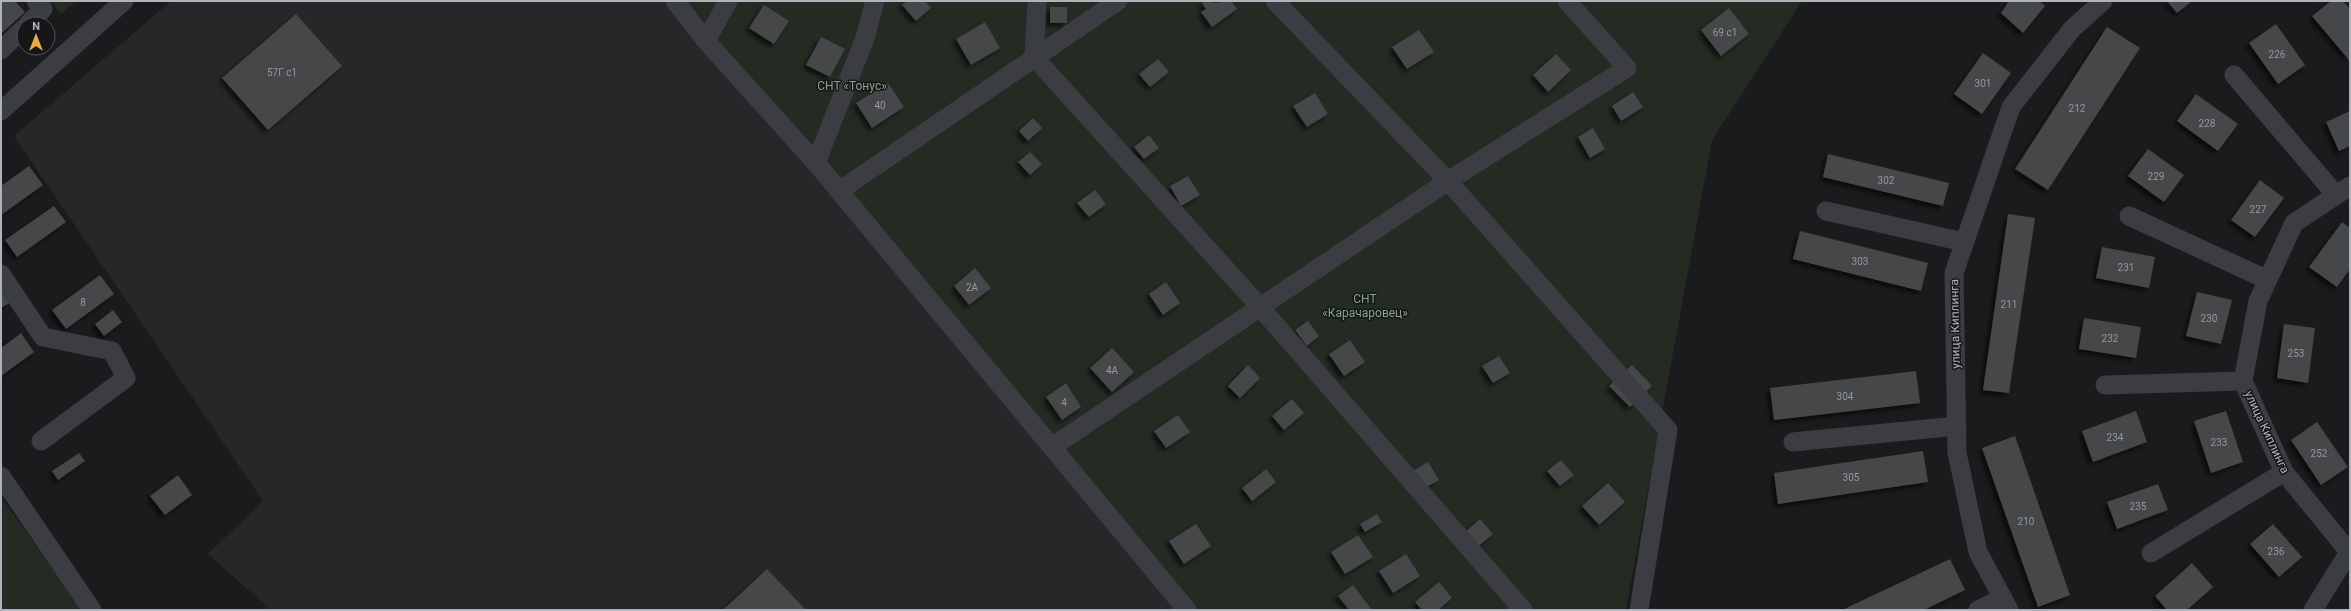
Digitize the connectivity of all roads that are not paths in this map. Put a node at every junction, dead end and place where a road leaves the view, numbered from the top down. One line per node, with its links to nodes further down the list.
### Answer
1 (36, 1): 11 (street)
2 (124, 1): 17 (street)
3 (674, 1): 13 (street)
4 (728, 1): 13 (street)
5 (875, 1): 18 (street)
6 (1037, 1): 15 (street)
7 (1118, 1): 15 (street)
8 (1275, 1): 19 (street)
9 (1567, 1): 19 (street)
10 (2103, 1): 24 (street, улица Киплинга)
11 (36, 16)
12 (16, 36): 14 (street)
13 (706, 41): 18 (street)
14 (1, 50)
15 (1034, 57): 21 (street); 27 (street)
16 (2234, 75): 20 (street)
17 (1, 110)
18 (816, 163): 21 (street)
19 (1448, 181): 27 (street); 42 (street)
20 (2343, 190): 26 (street, улица Киплинга)
21 (839, 191): 33 (street)
22 (1826, 211): 24 (street)
23 (2129, 216): 26 (street)
24 (1964, 242): 30 (street, улица Киплинга)
25 (1, 274): 31 (street)
26 (2268, 280): 28 (street, улица Киплинга)
27 (1261, 308): 33 (street); 41 (street)
28 (2243, 381): 29 (street); 34 (street, улица Киплинга)
29 (2105, 385)
30 (1956, 426): 32 (street); 38 (street, улица Киплинга)
31 (42, 441)
32 (1793, 442)
33 (1052, 447): 40 (street)
34 (2284, 472): 36 (street); 37 (street, улица Киплинга)
35 (1, 476): 39 (street)
36 (2151, 553)
37 (2349, 553): 44 (street)
38 (2006, 604): 43 (street)
39 (92, 610)
40 (1187, 610)
41 (1523, 610)
42 (1639, 610)
43 (1978, 610)
44 (2313, 610)

